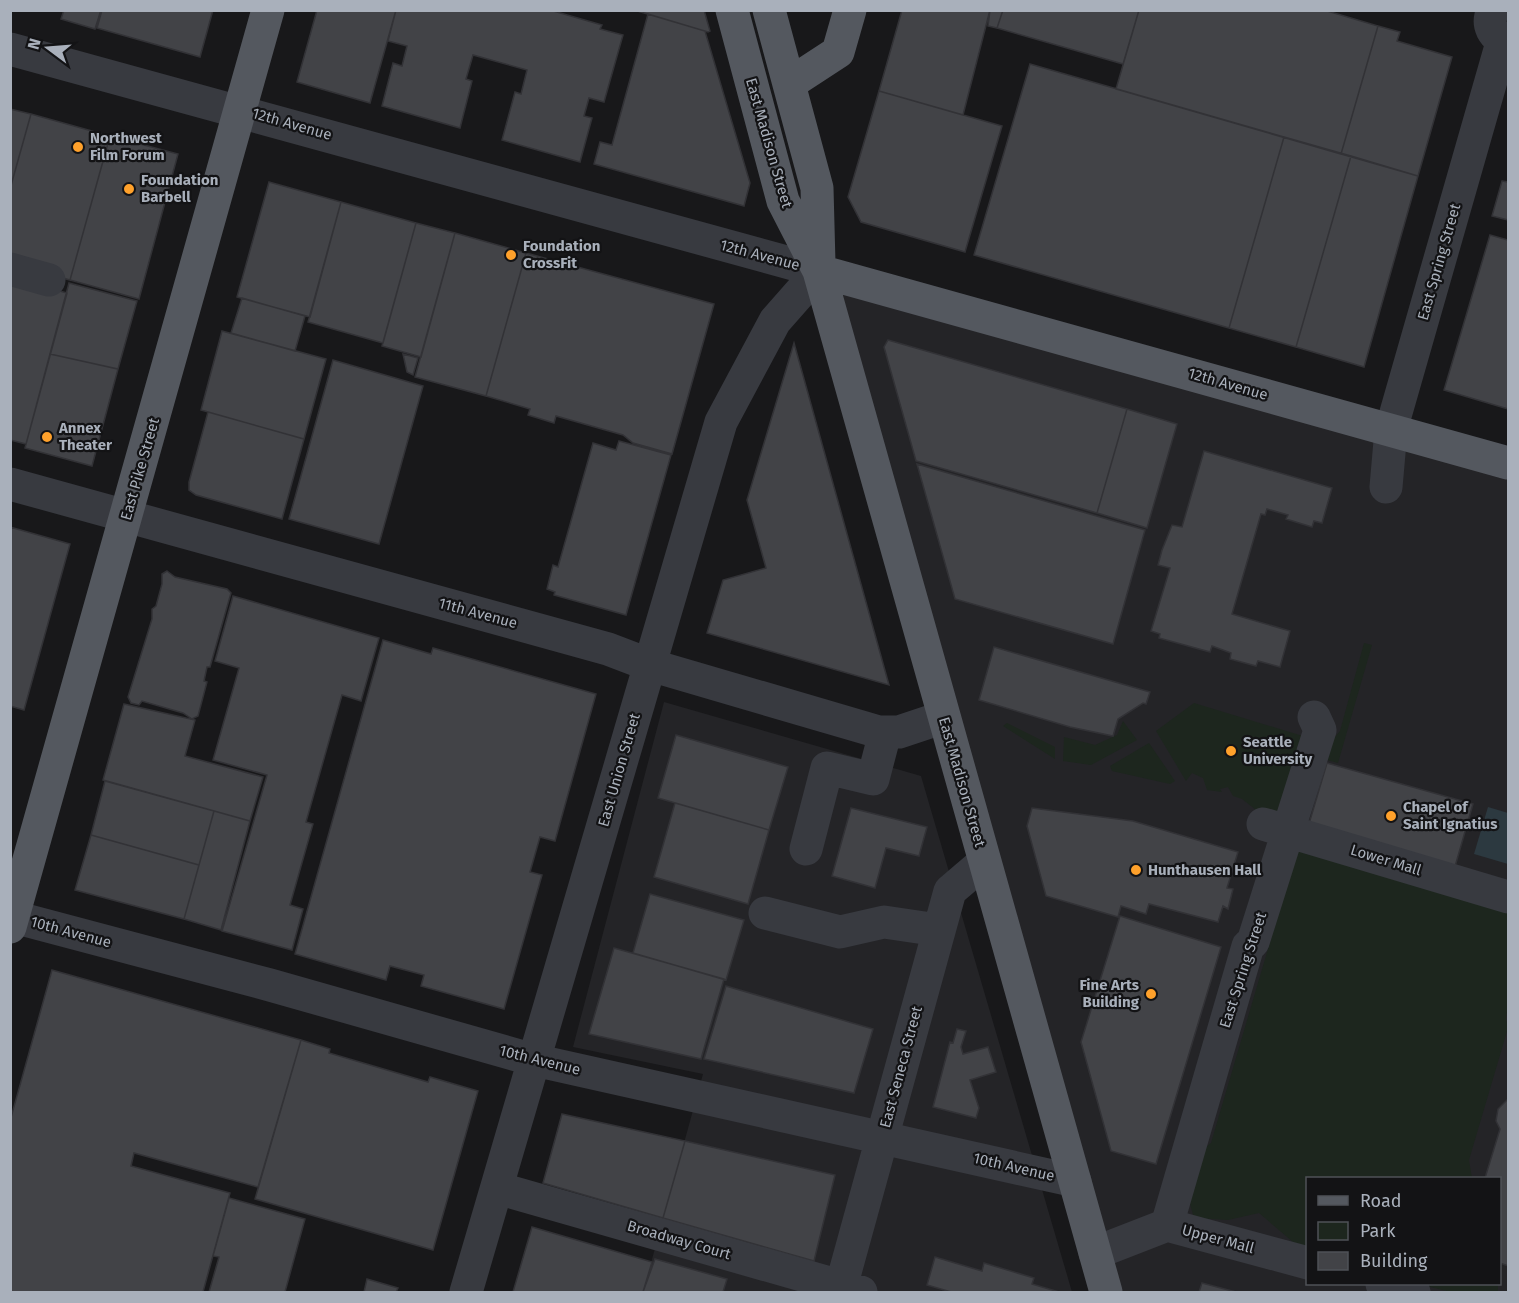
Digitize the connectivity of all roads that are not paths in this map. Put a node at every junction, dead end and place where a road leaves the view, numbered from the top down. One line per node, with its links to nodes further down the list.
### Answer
1 (268, 10): 8 (main road, East Pike Street)
2 (732, 10): 10 (main road, East Madison Street)
3 (769, 10): 7 (main road, East Madison Street)
4 (850, 10): 7 (main road)
5 (1495, 23): 12 (street, East Spring Street)
6 (10, 49): 8 (street, 12th Avenue)
7 (789, 84): 10 (main road, East Madison Street)
8 (241, 110): 10 (street, 12th Avenue); 16 (main road, East Pike Street)
9 (10, 269): 11 (street)
10 (819, 271): 12 (main road, 12th Avenue); 17 (street, East Union Street); 18 (main road, East Madison Street)
11 (49, 280)
12 (1391, 430): 13 (main road, 12th Avenue); 15 (street, East Spring Street)
13 (1509, 463)
14 (10, 484): 16 (street, 11th Avenue)
15 (1386, 487)
16 (126, 516): 17 (street, 11th Avenue); 26 (main road, East Pike Street)
17 (650, 665): 20 (street, 11th Avenue); 28 (street, East Union Street)
18 (944, 717): 20 (street, 11th Avenue); 23 (main road, East Madison Street)
19 (1314, 717): 21 (street, East Spring Street)
20 (885, 733): 22 (street)
21 (1275, 827): 24 (street, Lower Mall); 32 (street, East Spring Street)
22 (806, 849)
23 (984, 861): 27 (street, East Seneca Street); 30 (main road, East Madison Street)
24 (1509, 897)
25 (765, 913): 27 (street)
26 (11, 920): 28 (street, 10th Avenue)
27 (938, 930): 29 (street, East Seneca Street)
28 (534, 1060): 29 (street, 10th Avenue); 31 (street, East Union Street)
29 (882, 1138): 30 (street, 10th Avenue); 36 (street, East Seneca Street)
30 (1075, 1181): 33 (main road, East Madison Street)
31 (497, 1188): 36 (street, Broadway Court); 37 (street, East Union Street)
32 (1167, 1225): 33 (street, Upper Mall); 34 (street, Upper Mall)
33 (1095, 1253): 38 (main road, East Madison Street)
34 (1306, 1262)
35 (1386, 1285): 39 (street)
36 (851, 1290)
37 (466, 1293)
38 (1107, 1293)
39 (1414, 1293)

